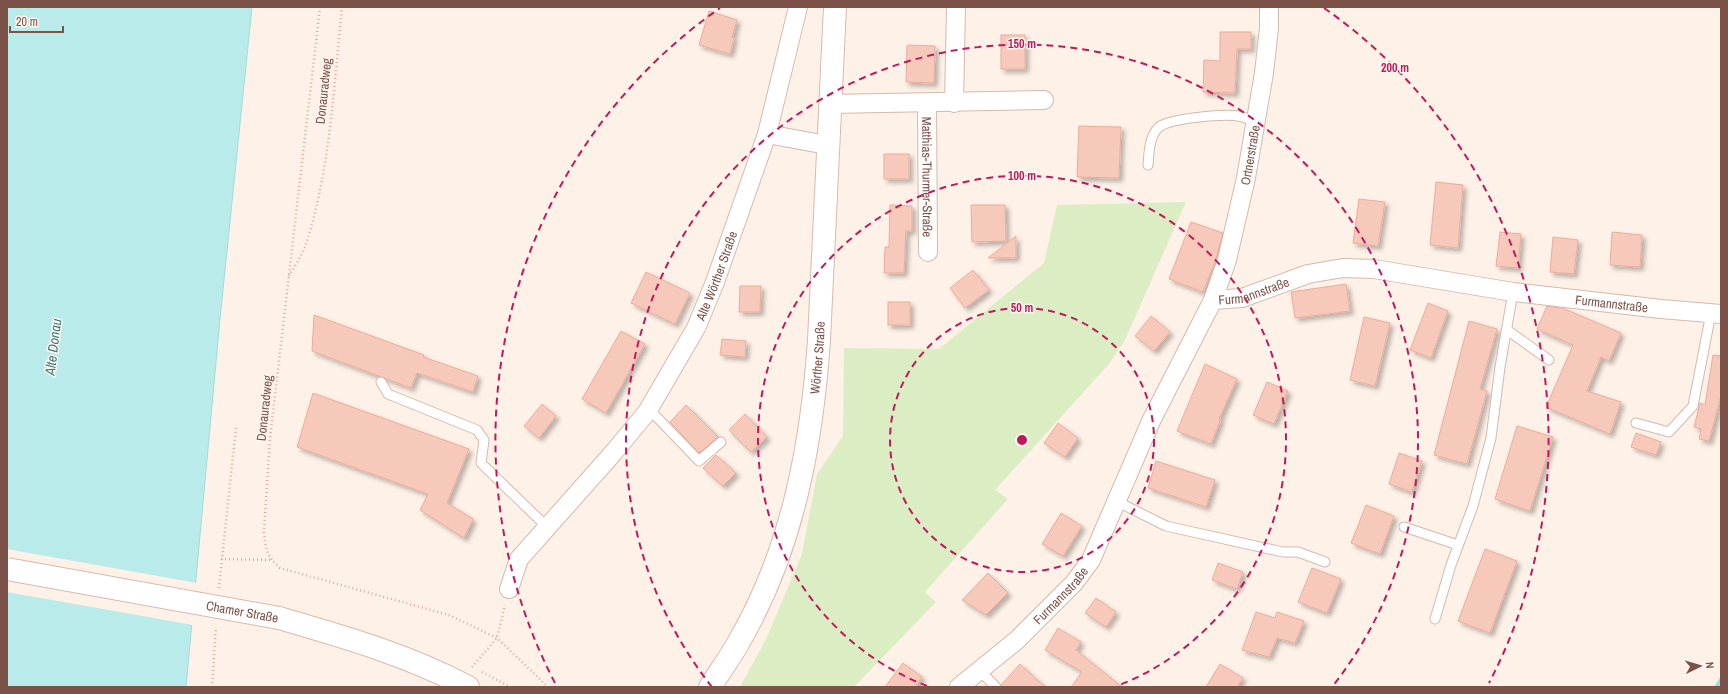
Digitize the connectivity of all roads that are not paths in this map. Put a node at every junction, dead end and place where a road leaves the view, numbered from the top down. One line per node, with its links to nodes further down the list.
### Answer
1 (798, 7): 10 (street, Alte Wörther Straße)
2 (834, 7): 8 (street, Wörther Straße)
3 (956, 7): 7 (street)
4 (1269, 7): 9 (street, Ortnerstraße)
5 (1044, 100): 7 (street, Matthias-Thurmer-Straße)
6 (927, 103): 7 (street, Matthias-Thurmer-Straße); 8 (street, Matthias-Thurmer-Straße); 13 (street, Matthias-Thurmer-Straße)
7 (954, 103)
8 (830, 104): 11 (street, Wörther Straße)
9 (1256, 121): 12 (lane); 15 (street, Ortnerstraße)
10 (767, 134): 11 (street); 20 (street, Alte Wörther Straße)
11 (827, 145): 33 (street, Wörther Straße)
12 (1148, 165)
13 (928, 252)
14 (1513, 292): 15 (street, Furmannstraße); 16 (street, Furmannstraße); 17 (lane)
15 (1213, 300): 23 (street, Furmannstraße)
16 (1716, 314): 21 (lane, Furmannstraße)
17 (1507, 330): 18 (lane); 26 (lane)
18 (1549, 360)
19 (381, 382): 24 (lane)
20 (649, 409): 22 (lane); 24 (street, Alte Wörther Straße)
21 (1636, 423)
22 (721, 442)
23 (1116, 501): 27 (lane); 31 (street, Furmannstraße)
24 (547, 527): 29 (street, Alte Wörther Straße)
25 (1404, 527): 26 (lane)
26 (1458, 545): 30 (lane)
27 (1325, 562)
28 (7, 569): 32 (street, Chamer Straße, bridge)
29 (509, 589)
30 (1435, 619)
31 (980, 671): 34 (street, Furmannstraße); 35 (lane)
32 (470, 677)
33 (710, 687)
34 (959, 687)
35 (996, 687)

